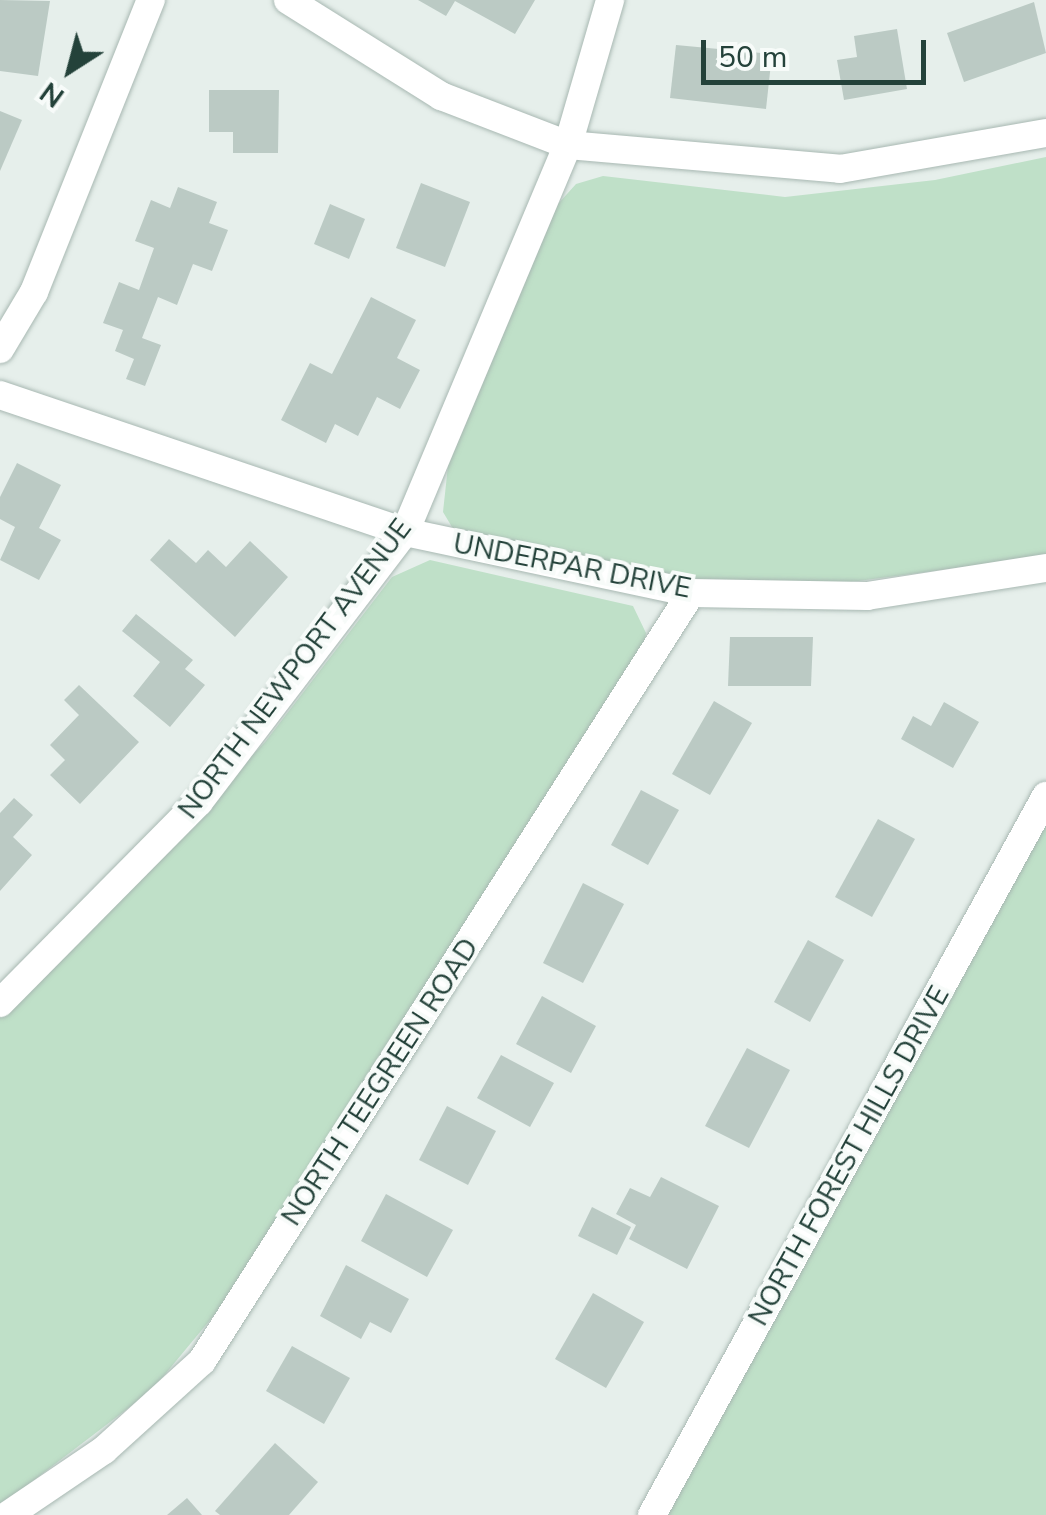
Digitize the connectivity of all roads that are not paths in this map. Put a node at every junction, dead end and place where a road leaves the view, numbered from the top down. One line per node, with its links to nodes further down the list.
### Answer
1 (151, 0): 6 (street)
2 (288, 0): 5 (street)
3 (610, 0): 5 (street, NORTH NEWPORT AVENUE)
4 (1046, 133): 5 (street)
5 (568, 144): 8 (street, NORTH NEWPORT AVENUE)
6 (0, 349)
7 (0, 394): 8 (street, UNDERPAR DRIVE)
8 (406, 532): 10 (street, UNDERPAR DRIVE); 12 (street, NORTH NEWPORT AVENUE)
9 (1046, 568): 10 (street, UNDERPAR DRIVE)
10 (691, 593): 13 (street, NORTH TEEGREEN ROAD)
11 (1046, 796): 14 (street, NORTH FOREST HILLS DRIVE)
12 (0, 1003)
13 (8, 1515)
14 (652, 1515)

